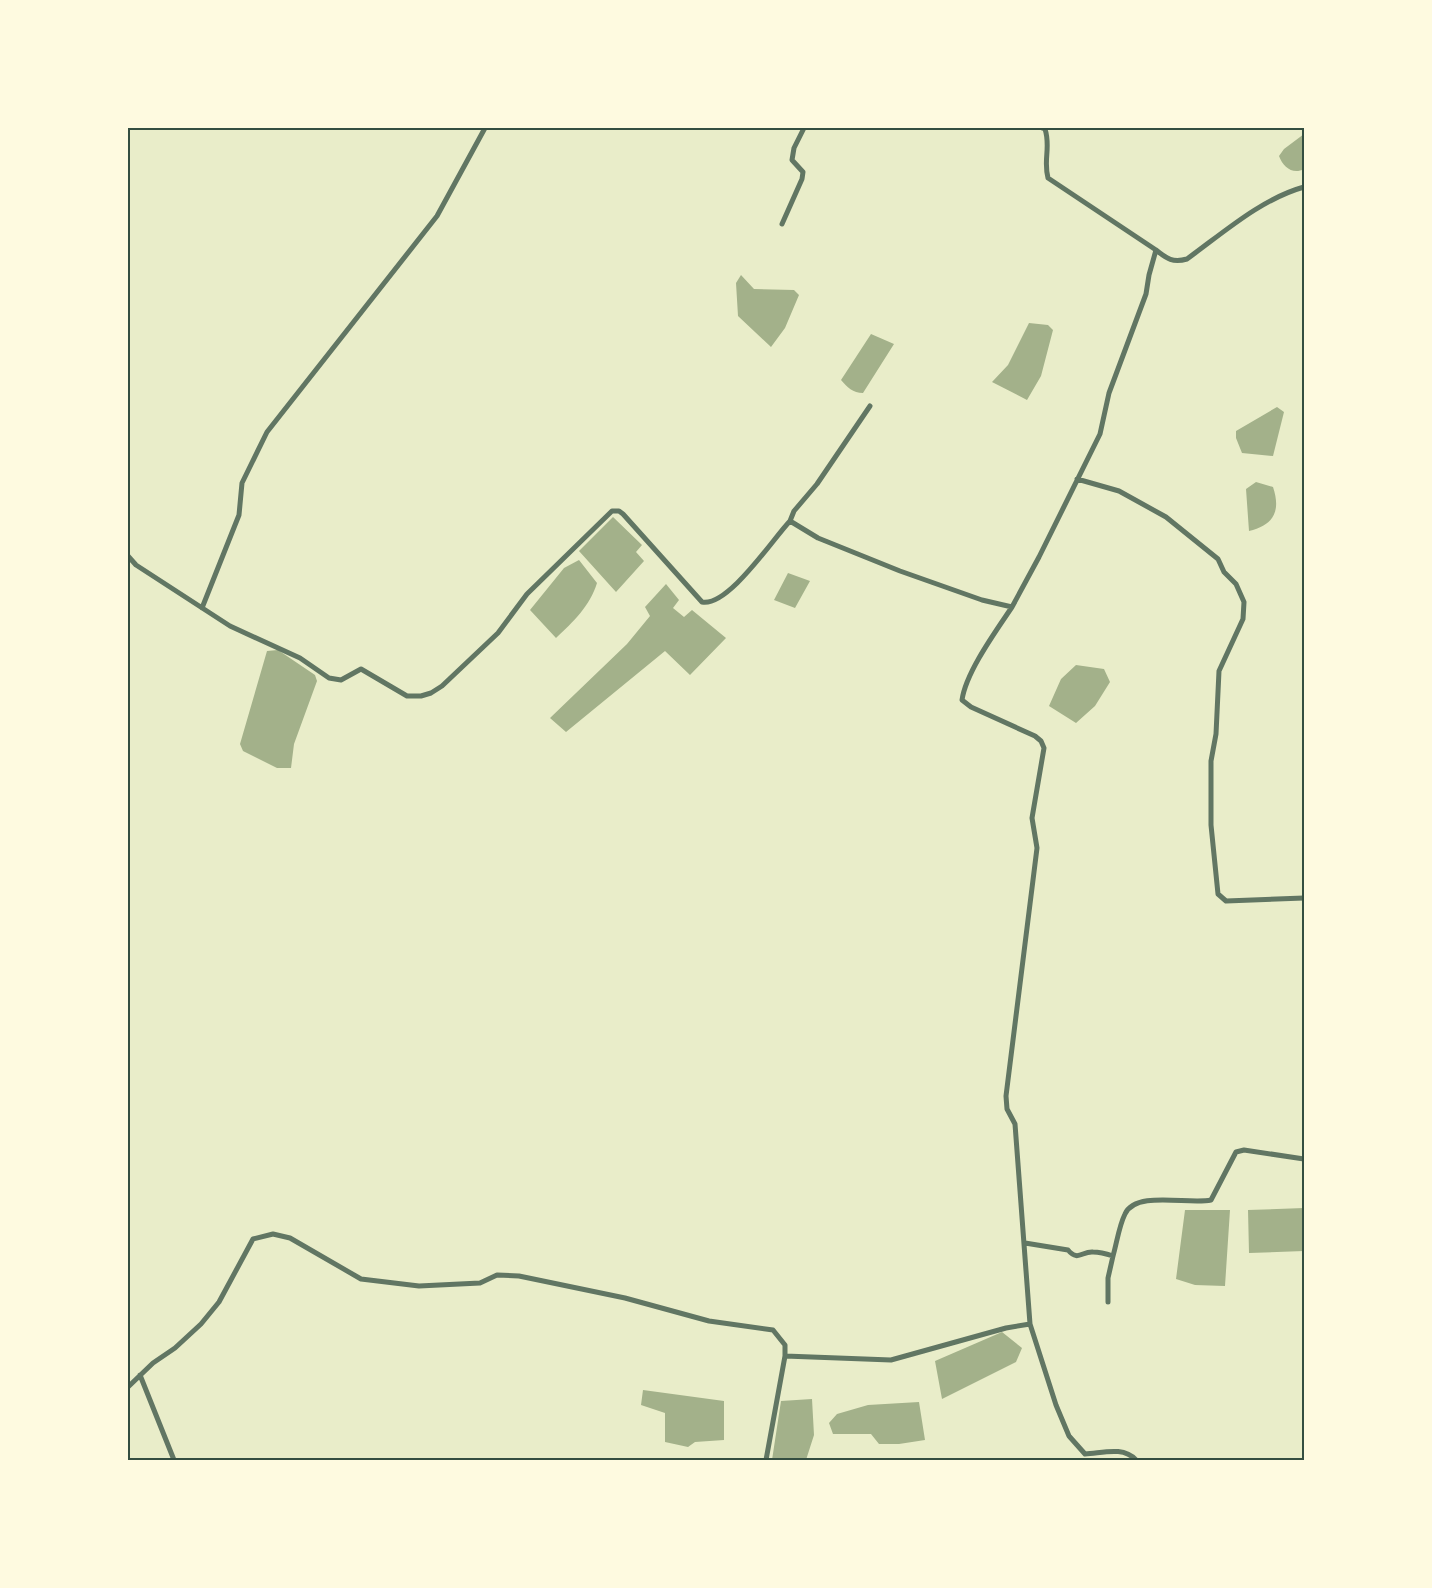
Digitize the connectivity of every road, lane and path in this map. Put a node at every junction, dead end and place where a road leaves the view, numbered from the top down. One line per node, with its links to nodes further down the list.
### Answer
1 (484, 128): 12 (street)
2 (804, 128): 5 (street)
3 (1042, 128): 6 (street)
4 (1304, 187): 6 (street)
5 (782, 224)
6 (1156, 250): 8 (street)
7 (870, 406): 9 (street)
8 (1077, 479): 11 (street); 13 (street)
9 (790, 521): 11 (street); 12 (street)
10 (128, 556): 12 (street)
11 (1012, 607): 15 (street)
12 (202, 608)
13 (1304, 898)
14 (1304, 1159): 16 (street)
15 (1025, 1243): 16 (street); 18 (street)
16 (1113, 1256): 17 (street)
17 (1108, 1302)
18 (1030, 1324): 19 (street); 22 (street)
19 (785, 1356): 20 (street); 24 (street)
20 (140, 1375): 21 (street); 23 (street)
21 (128, 1387)
22 (1085, 1454): 25 (street); 26 (street)
23 (174, 1460)
24 (766, 1460)
25 (1084, 1460)
26 (1136, 1460)

